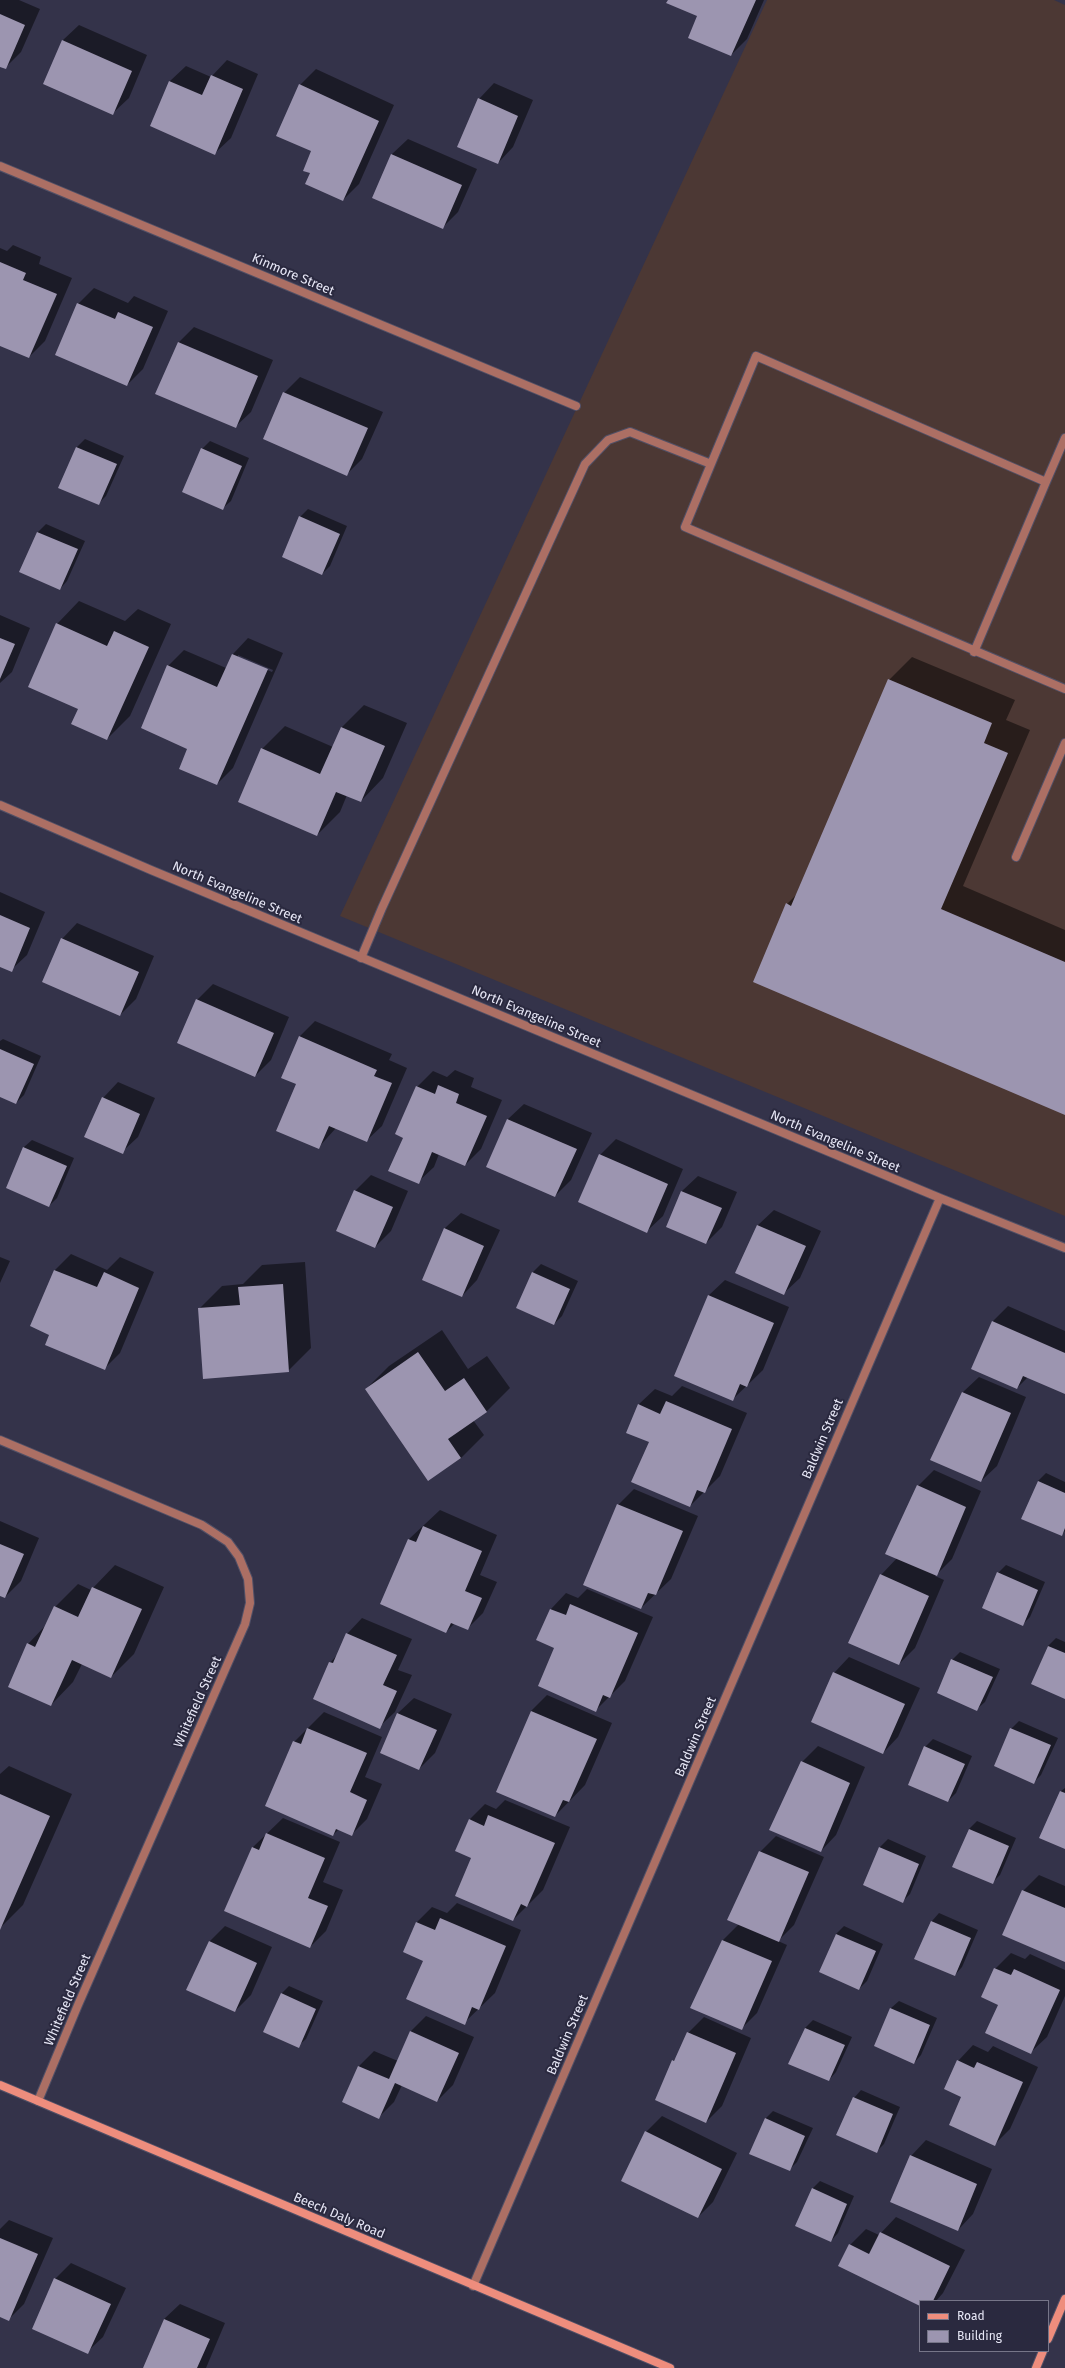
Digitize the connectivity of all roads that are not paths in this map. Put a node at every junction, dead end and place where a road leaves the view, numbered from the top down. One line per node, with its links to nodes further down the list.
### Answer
1 (0, 166): 2 (street, Kinmore Street)
2 (576, 406)
3 (1065, 438): 5 (street)
4 (710, 464): 5 (street); 6 (street); 11 (street)
5 (1046, 482): 6 (street)
6 (974, 652): 7 (street)
7 (1065, 689)
8 (1065, 743): 10 (street)
9 (0, 805): 11 (street, North Evangeline Street)
10 (1016, 857)
11 (362, 958): 12 (street, North Evangeline Street)
12 (940, 1198): 13 (street, North Evangeline Street); 17 (street, Baldwin Street)
13 (1065, 1248)
14 (0, 1440): 16 (street, Whitefield Street)
15 (0, 2085): 16 (main road, Beech Daly Road)
16 (38, 2101): 17 (main road, Beech Daly Road)
17 (473, 2286): 21 (main road, Beech Daly Road)
18 (1065, 2299): 19 (main road)
19 (1049, 2337)
20 (1043, 2352): 22 (main road)
21 (670, 2368)
22 (1036, 2368)

